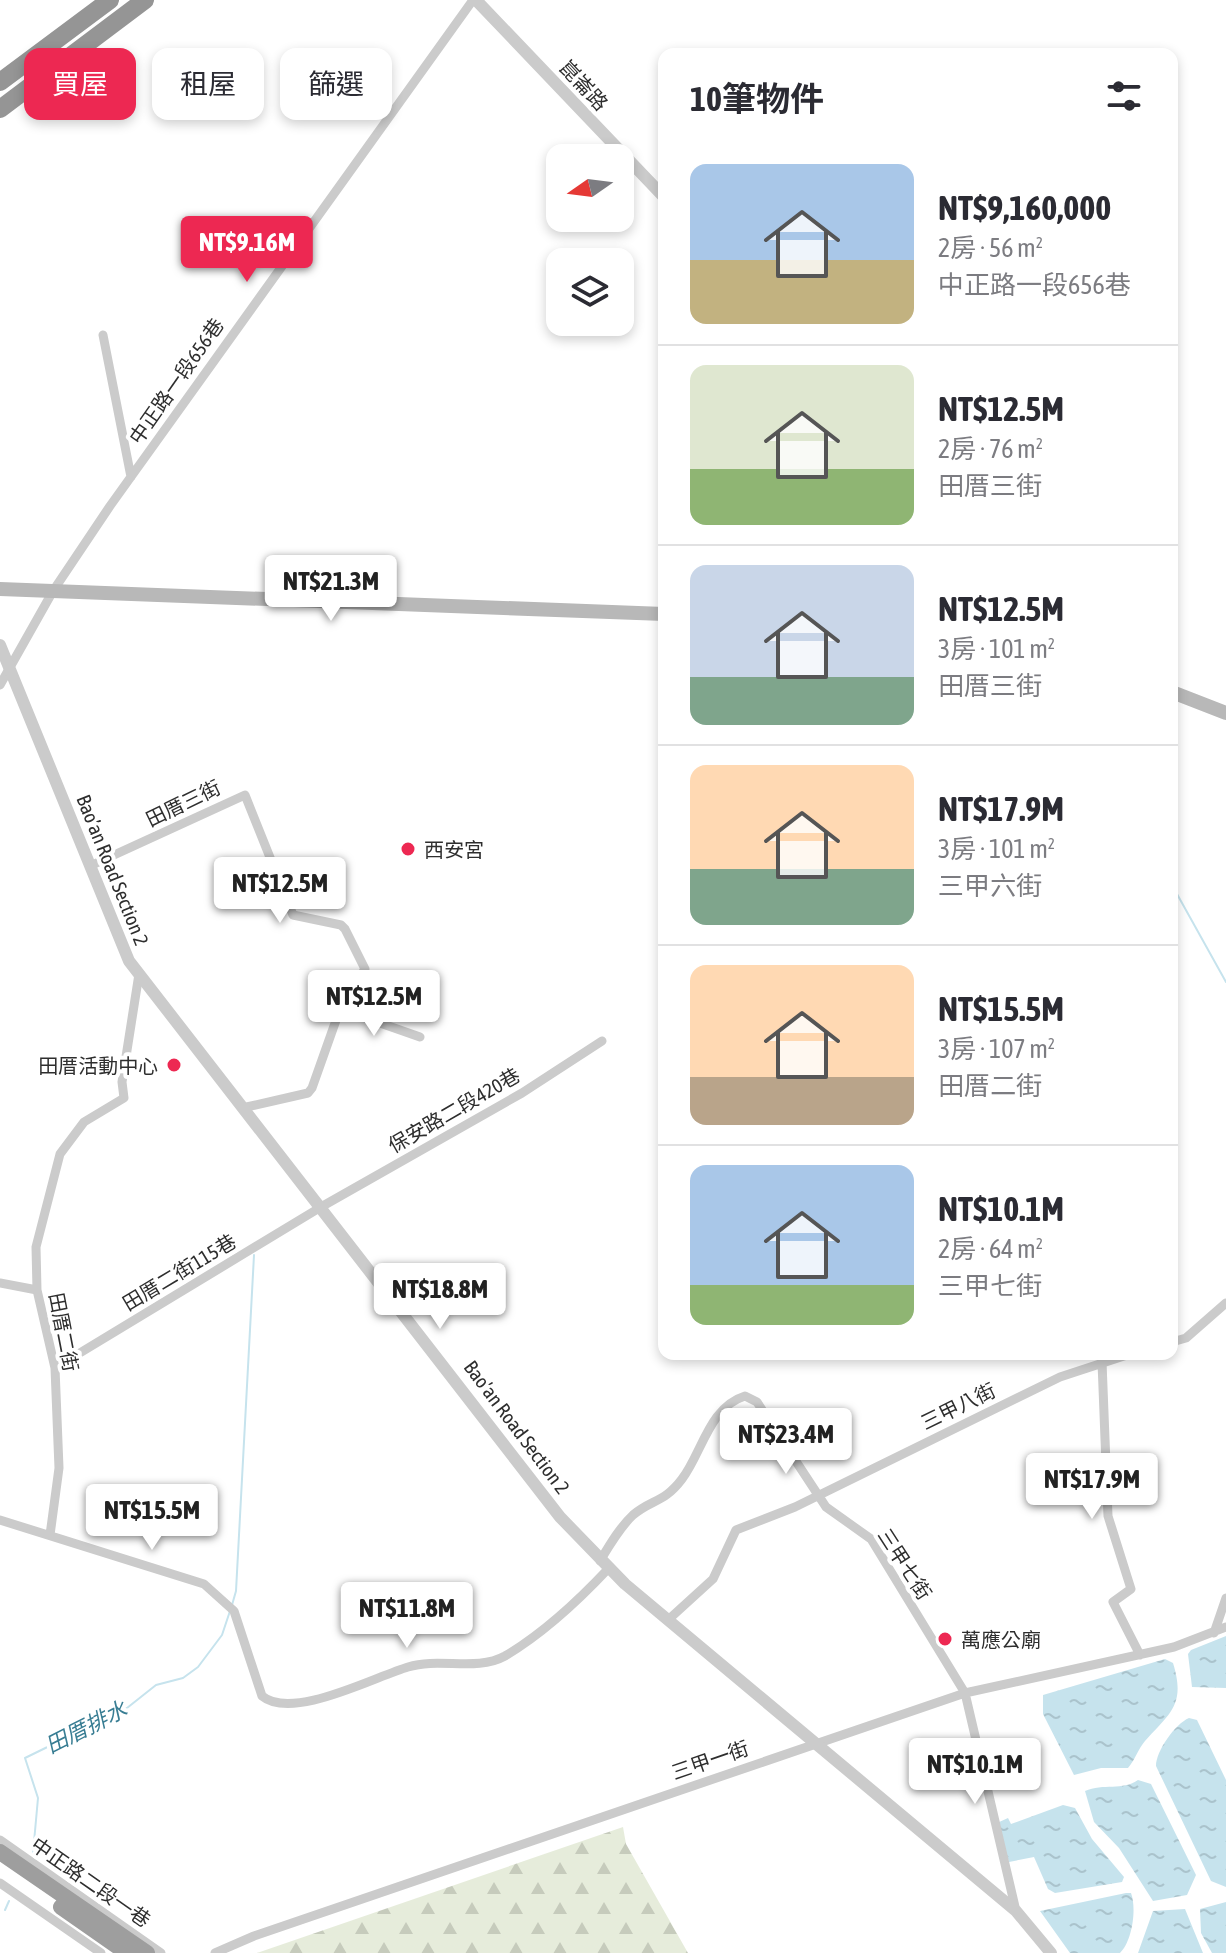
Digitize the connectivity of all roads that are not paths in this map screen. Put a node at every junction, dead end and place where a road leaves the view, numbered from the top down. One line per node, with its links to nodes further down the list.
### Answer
1 (110, 0): 4 (highway)
2 (145, 0): 5 (highway)
3 (475, 0): 6 (street, 崑崙路); 8 (street, 中正路一段656巷)
4 (0, 82)
5 (0, 109)
6 (658, 191)
7 (103, 335): 8 (street)
8 (131, 477): 10 (street, 中正路一段656巷)
9 (0, 589): 10 (main road)
10 (53, 591): 11 (main road); 13 (street, 中正路一段656巷)
11 (658, 614)
12 (0, 645): 13 (street, Bao’an Road Section 2)
13 (9, 667): 14 (street, 中正路一段656巷); 17 (street, Bao’an Road Section 2)
14 (0, 685)
15 (1178, 694): 16 (main road)
16 (1226, 713)
17 (90, 866): 18 (street, Bao’an Road Section 2); 19 (street, 田厝三街)
18 (139, 974): 22 (street, Bao’an Road Section 2); 25 (street, 田厝二街)
19 (340, 1009): 20 (street); 22 (street, 田厝三街)
20 (420, 1037)
21 (602, 1041): 23 (street, 保安路二段420巷)
22 (242, 1108): 23 (street, Bao’an Road Section 2)
23 (321, 1207): 30 (street, 田厝二街115巷); 34 (street, Bao’an Road Section 2)
24 (0, 1283): 25 (street)
25 (37, 1290): 30 (street, 田厝二街)
26 (1226, 1303): 27 (street)
27 (1178, 1340)
28 (1109, 1360): 29 (street, 三甲八街)
29 (1102, 1362): 31 (street, 三甲八街); 39 (street)
30 (55, 1368): 33 (street, 田厝二街)
31 (817, 1494): 34 (street, 三甲七街); 36 (street, 三甲八街); 40 (street, 三甲七街)
32 (0, 1520): 33 (street)
33 (50, 1535): 34 (street)
34 (604, 1565): 36 (street, Bao’an Road Section 2)
35 (1226, 1598): 38 (street)
36 (668, 1620): 41 (street, Bao’an Road Section 2)
37 (1226, 1627): 38 (street, 三甲一街)
38 (1214, 1633): 39 (street, 三甲一街)
39 (1140, 1655): 40 (street, 三甲一街)
40 (965, 1693): 41 (street, 三甲一街); 46 (street, 三甲七街)
41 (813, 1743): 46 (street, Bao’an Road Section 2); 51 (street, 三甲一街)
42 (0, 1840): 50 (street, 中正路二段一巷)
43 (0, 1852): 49 (highway)
44 (0, 1865): 48 (highway)
45 (0, 1883): 47 (street)
46 (1016, 1911): 52 (street, Bao’an Road Section 2)
47 (101, 1953)
48 (127, 1953)
49 (147, 1953)
50 (161, 1953)
51 (215, 1953)
52 (1051, 1953)

